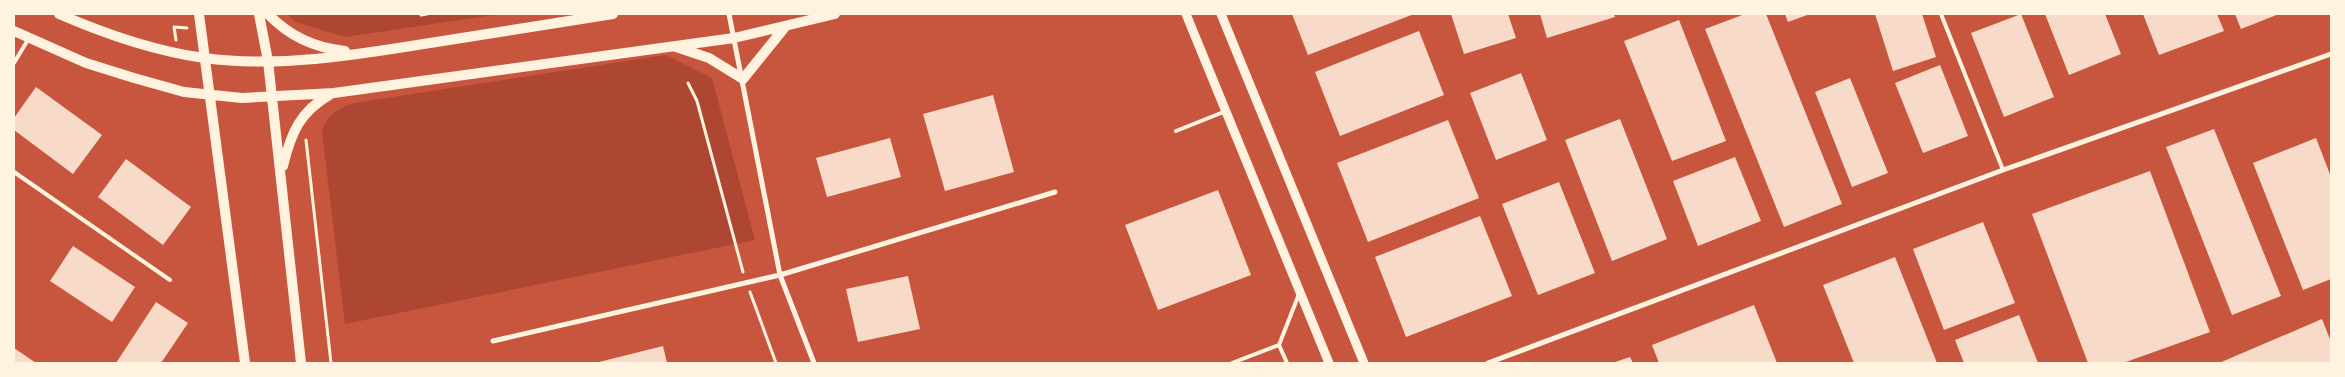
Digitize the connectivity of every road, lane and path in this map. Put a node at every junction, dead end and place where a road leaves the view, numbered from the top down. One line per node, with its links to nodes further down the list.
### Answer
1 (59, 14): 20 (main road)
2 (199, 14): 14 (main road)
3 (259, 14): 23 (main road)
4 (268, 14): 19 (main road)
5 (427, 14): 12 (path)
6 (613, 14): 19 (main road)
7 (729, 14): 17 (street)
8 (835, 14): 13 (main road)
9 (1186, 14): 30 (street)
10 (1221, 14): 51 (street)
11 (1941, 14): 33 (lane)
12 (421, 15)
13 (785, 27): 17 (main road); 25 (main road)
14 (200, 29): 20 (path); 22 (main road)
15 (14, 31): 16 (main road)
16 (29, 38): 24 (lane); 28 (main road)
17 (734, 38): 18 (main road); 25 (street)
18 (673, 46): 25 (main road); 27 (main road)
19 (365, 53): 23 (main road)
20 (178, 54): 22 (main road)
21 (2331, 54): 33 (street)
22 (204, 58): 23 (main road); 28 (main road)
23 (268, 62): 29 (main road)
24 (14, 63)
25 (743, 79): 37 (street)
26 (688, 83): 39 (path)
27 (334, 93): 29 (main road); 31 (main road)
28 (210, 95): 29 (main road); 43 (main road)
29 (272, 96): 35 (main road)
30 (1226, 112): 32 (lane); 40 (street)
31 (298, 124): 35 (main road); 45 (path)
32 (1176, 131)
33 (2003, 170): 52 (street)
34 (14, 172): 38 (lane)
35 (281, 174): 44 (main road)
36 (1055, 192): 37 (street)
37 (780, 275): 39 (street); 47 (street)
38 (170, 280)
39 (746, 282): 41 (street); 46 (path)
40 (1300, 292): 42 (lane); 50 (street)
41 (493, 341)
42 (1279, 344): 48 (lane); 49 (lane)
43 (245, 363)
44 (301, 363)
45 (330, 363)
46 (776, 363)
47 (814, 363)
48 (1232, 363)
49 (1287, 363)
50 (1329, 363)
51 (1364, 363)
52 (1488, 363)

